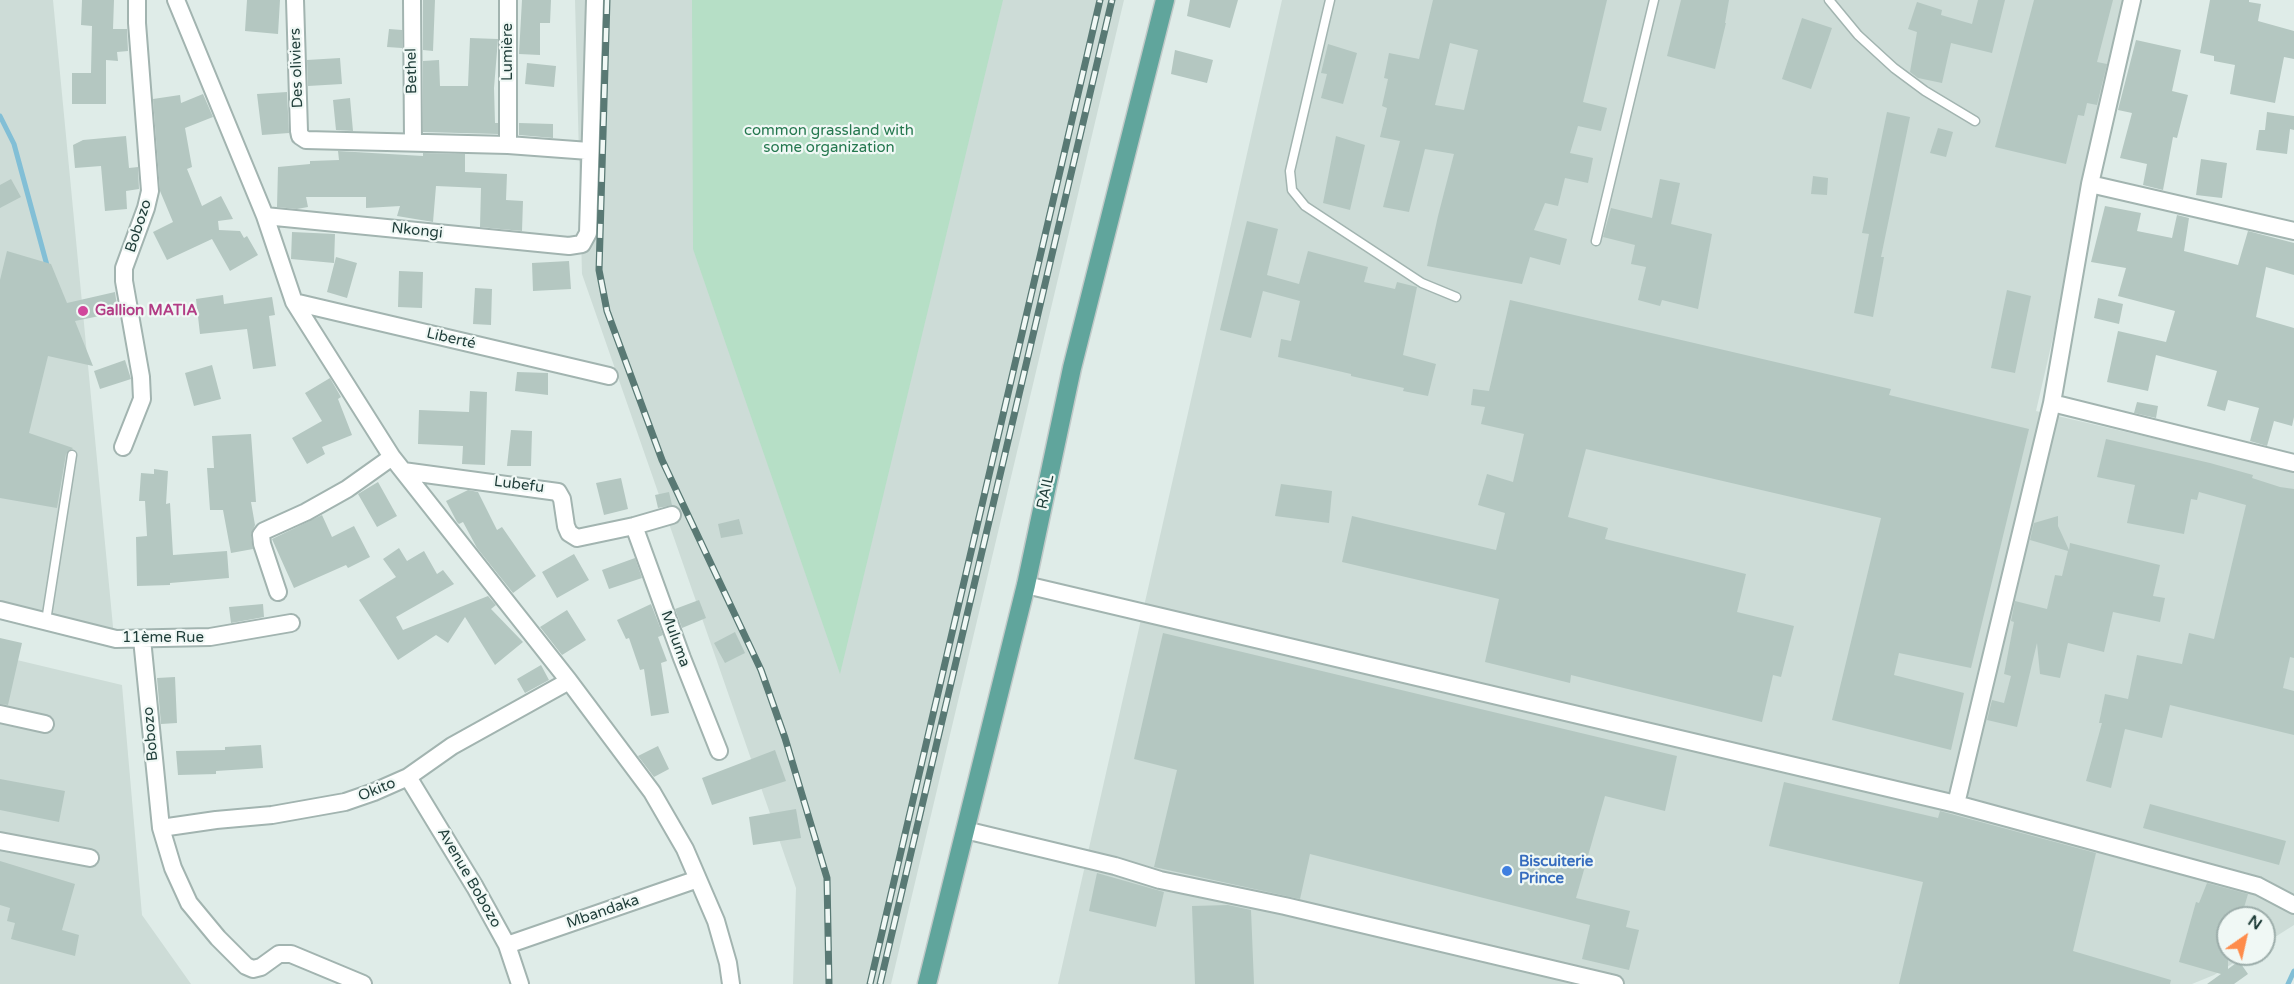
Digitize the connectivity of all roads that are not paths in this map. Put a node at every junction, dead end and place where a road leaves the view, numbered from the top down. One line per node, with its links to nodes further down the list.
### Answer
1 (137, 0): 24 (street, Bobozo)
2 (176, 0): 17 (street)
3 (295, 0): 13 (street, Des oliviers)
4 (412, 0): 13 (street, Bethel)
5 (508, 0): 14 (street, Lumière)
6 (595, 0): 15 (street)
7 (1165, 0): 31 (main road, RAIL)
8 (1330, 0): 20 (lane)
9 (1654, 0): 19 (lane)
10 (1829, 0): 12 (lane)
11 (2132, 0): 16 (street)
12 (1975, 121)
13 (413, 142): 14 (street)
14 (508, 146): 15 (street)
15 (589, 151): 17 (street, Nkongi)
16 (2090, 184): 18 (street); 23 (street)
17 (265, 216): 21 (street)
18 (2294, 231)
19 (1596, 241)
20 (1456, 297)
21 (294, 302): 22 (street, Liberté); 26 (street)
22 (609, 376)
23 (2052, 403): 27 (street); 42 (street)
24 (123, 447)
25 (72, 456): 34 (lane)
26 (392, 457): 28 (street); 32 (street)
27 (2294, 463)
28 (403, 471): 30 (street, Lubefu); 37 (street)
29 (672, 515): 30 (street, Lubefu)
30 (634, 526): 40 (street, Muluma)
31 (1026, 585): 42 (street); 44 (main road, RAIL)
32 (278, 592)
33 (0, 609): 34 (street, 11ème Rue)
34 (46, 621): 36 (street, 11ème Rue)
35 (291, 623): 36 (street, 11ème Rue)
36 (142, 639): 43 (street, Bobozo)
37 (569, 681): 41 (street, Okito); 47 (street)
38 (0, 714): 39 (street)
39 (45, 724)
40 (719, 751)
41 (408, 777): 43 (street, Okito); 49 (street, Avenue Bobozo)
42 (1956, 804): 48 (street)
43 (161, 828): 50 (street)
44 (965, 830): 53 (main road, RAIL); 54 (street)
45 (0, 841): 46 (street)
46 (90, 858)
47 (698, 879): 49 (street, Mbandaka); 52 (street)
48 (2294, 905)
49 (507, 945): 51 (street, Avenue Bobozo)
50 (363, 984)
51 (520, 984)
52 (731, 984)
53 (927, 984)
54 (1615, 984)

